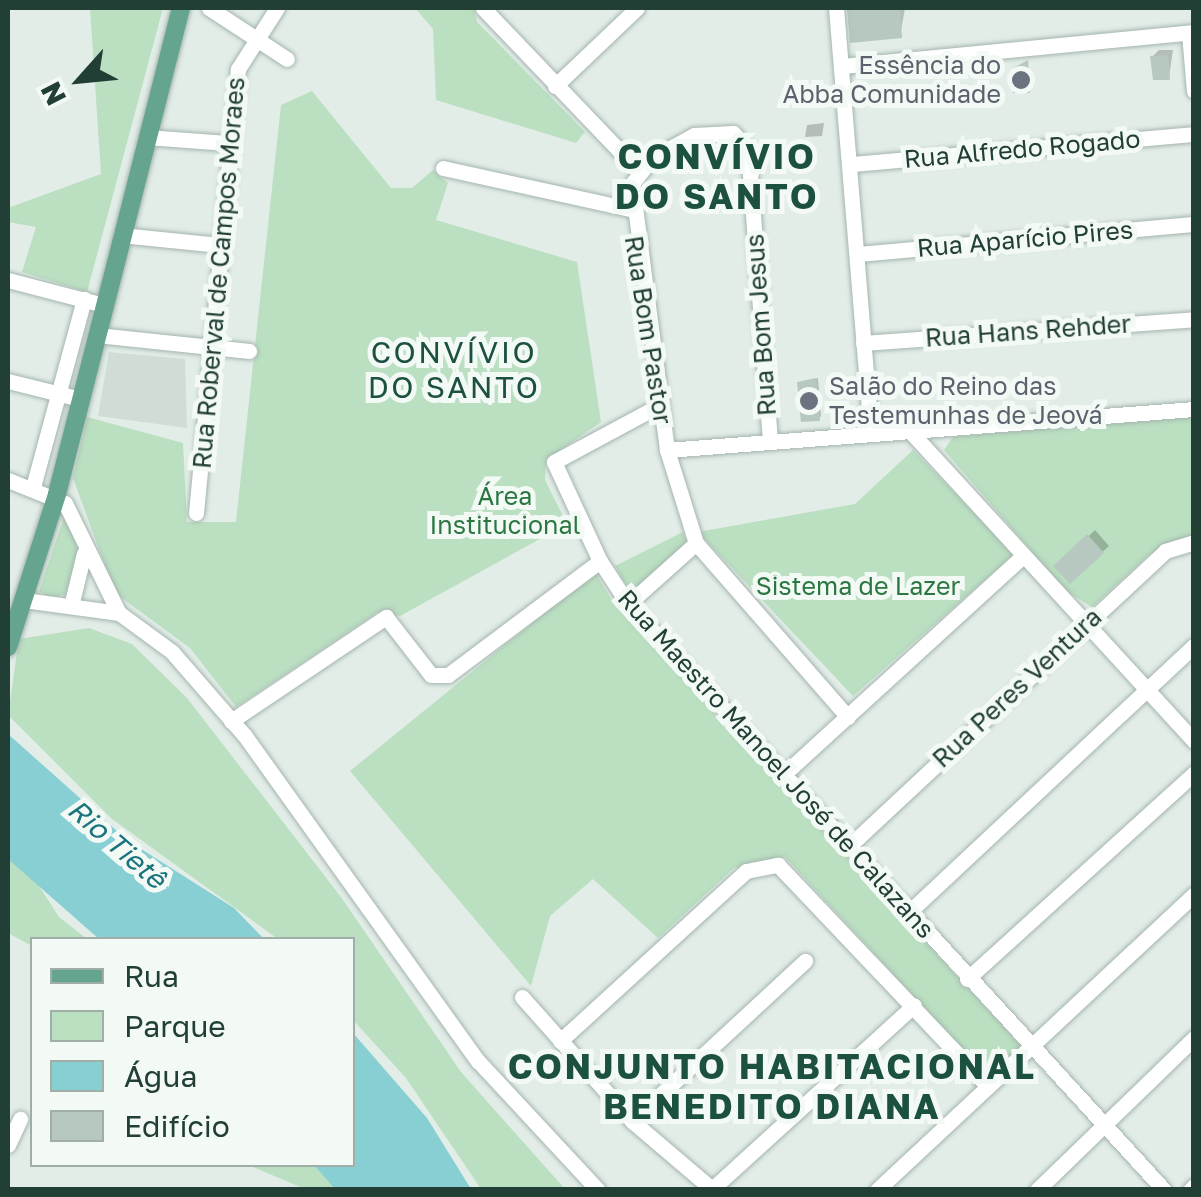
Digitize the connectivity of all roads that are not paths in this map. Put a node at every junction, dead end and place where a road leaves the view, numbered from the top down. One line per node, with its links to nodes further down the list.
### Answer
1 (181, 8): 14 (main road)
2 (209, 8): 8 (street)
3 (277, 8): 8 (street)
4 (483, 8): 11 (street)
5 (637, 8): 11 (street)
6 (836, 8): 10 (street)
7 (1191, 32): 10 (street); 12 (street)
8 (252, 36): 9 (street); 15 (street, Rua Roberval de Campos Moraes)
9 (287, 59)
10 (842, 66): 16 (street)
11 (555, 86): 18 (street)
12 (1194, 91)
13 (1194, 134): 16 (street, Rua Alfredo Rogado)
14 (147, 137): 15 (street); 21 (main road)
15 (228, 143): 22 (street, Rua Roberval de Campos Moraes)
16 (851, 164): 23 (street)
17 (443, 168): 19 (street)
18 (638, 170): 19 (street, Rua Bom Pastor); 39 (street, Rua Bom Jesus)
19 (630, 210): 35 (street, Rua Bom Pastor)
20 (1194, 224): 23 (street, Rua Aparício Pires)
21 (121, 236): 22 (street); 26 (main road)
22 (219, 245): 30 (street, Rua Roberval de Campos Moraes)
23 (858, 254): 29 (street)
24 (8, 280): 25 (street)
25 (84, 299): 26 (street); 33 (street)
26 (103, 304): 28 (main road)
27 (1194, 319): 29 (street, Rua Hans Rehder)
28 (98, 335): 30 (street); 34 (main road)
29 (863, 344): 38 (street)
30 (210, 346): 31 (street); 44 (street, Rua Roberval de Campos Moraes)
31 (248, 351)
32 (8, 382): 33 (street)
33 (58, 395): 34 (street); 42 (street)
34 (80, 399): 43 (main road)
35 (658, 406): 40 (street, Rua Bom Pastor); 49 (street, Rua Maestro Manoel José de Calazans)
36 (1194, 408): 37 (street)
37 (909, 430): 38 (street); 48 (street)
38 (871, 431): 39 (street)
39 (770, 441): 40 (street)
40 (667, 450): 46 (street, Rua Bom Pastor)
41 (8, 480): 42 (street)
42 (32, 487): 43 (street)
43 (57, 494): 47 (street); 50 (main road)
44 (196, 514)
45 (1194, 542): 54 (street, Rua Peres Ventura)
46 (696, 543): 52 (street); 58 (street)
47 (84, 544): 51 (street); 53 (street)
48 (1023, 556): 54 (street); 58 (street)
49 (600, 562): 52 (street, Rua Maestro Manoel José de Calazans); 59 (street)
50 (24, 600): 51 (street); 56 (main road)
51 (72, 602): 53 (street)
52 (628, 604): 62 (street, Rua Maestro Manoel José de Calazans)
53 (119, 613): 59 (street)
54 (1086, 623): 57 (street); 63 (street, Rua Peres Ventura)
55 (1194, 645): 57 (street)
56 (8, 648)
57 (1146, 689): 60 (street); 65 (street)
58 (848, 717): 62 (street)
59 (232, 721): 79 (street)
60 (1194, 741)
61 (1194, 773): 67 (street)
62 (783, 776): 63 (street, Rua Maestro Manoel José de Calazans)
63 (848, 847): 65 (street, Rua Maestro Manoel José de Calazans)
64 (1194, 894): 72 (street)
65 (908, 913): 67 (street, Rua Maestro Manoel José de Calazans)
66 (806, 961): 75 (street)
67 (967, 978): 72 (street, Rua Maestro Manoel José de Calazans)
68 (522, 997): 71 (street)
69 (914, 1005): 71 (street); 73 (street); 78 (street)
70 (1194, 1038): 76 (street)
71 (560, 1041): 75 (street)
72 (1030, 1047): 73 (street); 76 (street, Rua Maestro Manoel José de Calazans)
73 (988, 1086): 80 (street)
74 (20, 1119): 77 (street)
75 (632, 1120): 78 (street)
76 (1103, 1124): 81 (street); 82 (street, Rua Maestro Manoel José de Calazans)
77 (8, 1145)
78 (713, 1189)
79 (598, 1190)
80 (877, 1190)
81 (1037, 1190)
82 (1164, 1190)

